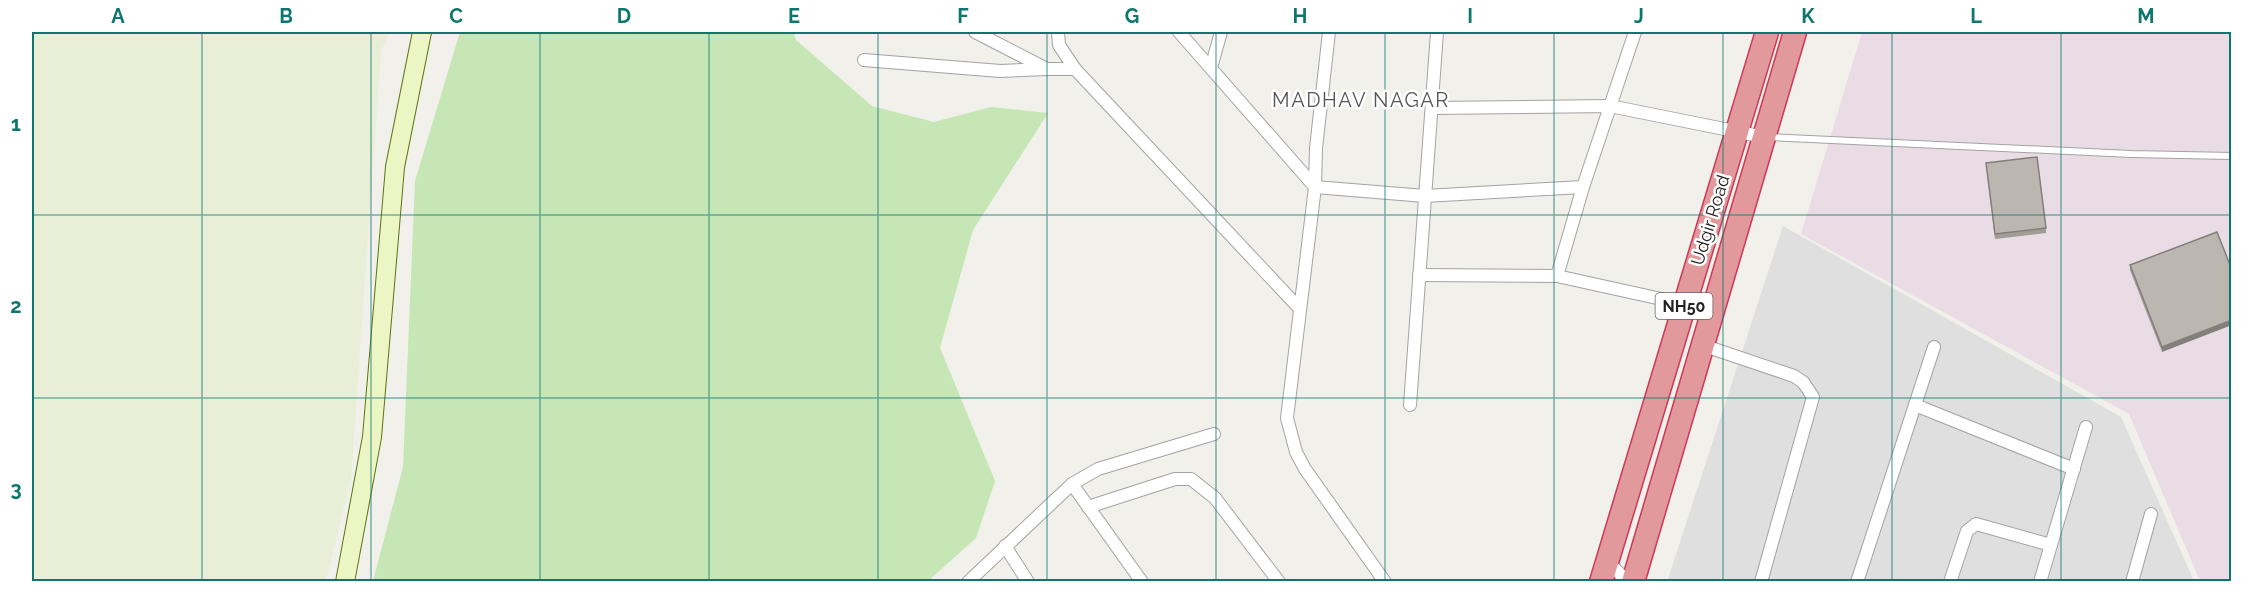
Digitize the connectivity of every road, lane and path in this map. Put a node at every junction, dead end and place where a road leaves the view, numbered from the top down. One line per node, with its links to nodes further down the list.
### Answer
1 (422, 32): 40 (main road)
2 (975, 32): 13 (street)
3 (1058, 32): 14 (street)
4 (1179, 32): 12 (street)
5 (1221, 32): 12 (street)
6 (1329, 32): 20 (street)
7 (1437, 32): 16 (street)
8 (1635, 32): 15 (street)
9 (1767, 32): 17 (highway, Udgir Road / NH50)
10 (1795, 32): 18 (highway, Udgir Road / NH50)
11 (864, 60): 13 (street)
12 (1211, 68): 20 (street)
13 (1047, 69): 14 (street)
14 (1075, 69): 26 (street)
15 (1610, 106): 16 (street); 17 (street); 21 (street)
16 (1432, 108): 22 (street)
17 (1737, 133): 18 (street); 25 (highway, Udgir Road / NH50)
18 (1764, 137): 19 (lane); 27 (highway, Udgir Road / NH50)
19 (2232, 156)
20 (1315, 187): 22 (street); 26 (street)
21 (1583, 187): 22 (street); 24 (street)
22 (1425, 196): 23 (street)
23 (1419, 275): 24 (street); 29 (street)
24 (1557, 276): 25 (street)
25 (1684, 304): 39 (highway, Udgir Road / NH50)
26 (1300, 309): 45 (street)
27 (1702, 345): 47 (highway, Udgir Road / NH50); 48 (street)
28 (1934, 347): 30 (street)
29 (1410, 405)
30 (1915, 405): 33 (street); 49 (street)
31 (2086, 427): 33 (street)
32 (1214, 434): 34 (street)
33 (2074, 469): 37 (street)
34 (1072, 484): 35 (street); 38 (street)
35 (1088, 507): 43 (street); 44 (street)
36 (2151, 514): 52 (street)
37 (2051, 545): 50 (street); 51 (street)
38 (1005, 546): 41 (street); 42 (street)
39 (1604, 571): 46 (street)
40 (345, 582)
41 (968, 582)
42 (1028, 582)
43 (1142, 582)
44 (1279, 582)
45 (1386, 582)
46 (1628, 582)
47 (1633, 582)
48 (1761, 582)
49 (1857, 582)
50 (1950, 582)
51 (2040, 582)
52 (2132, 582)

